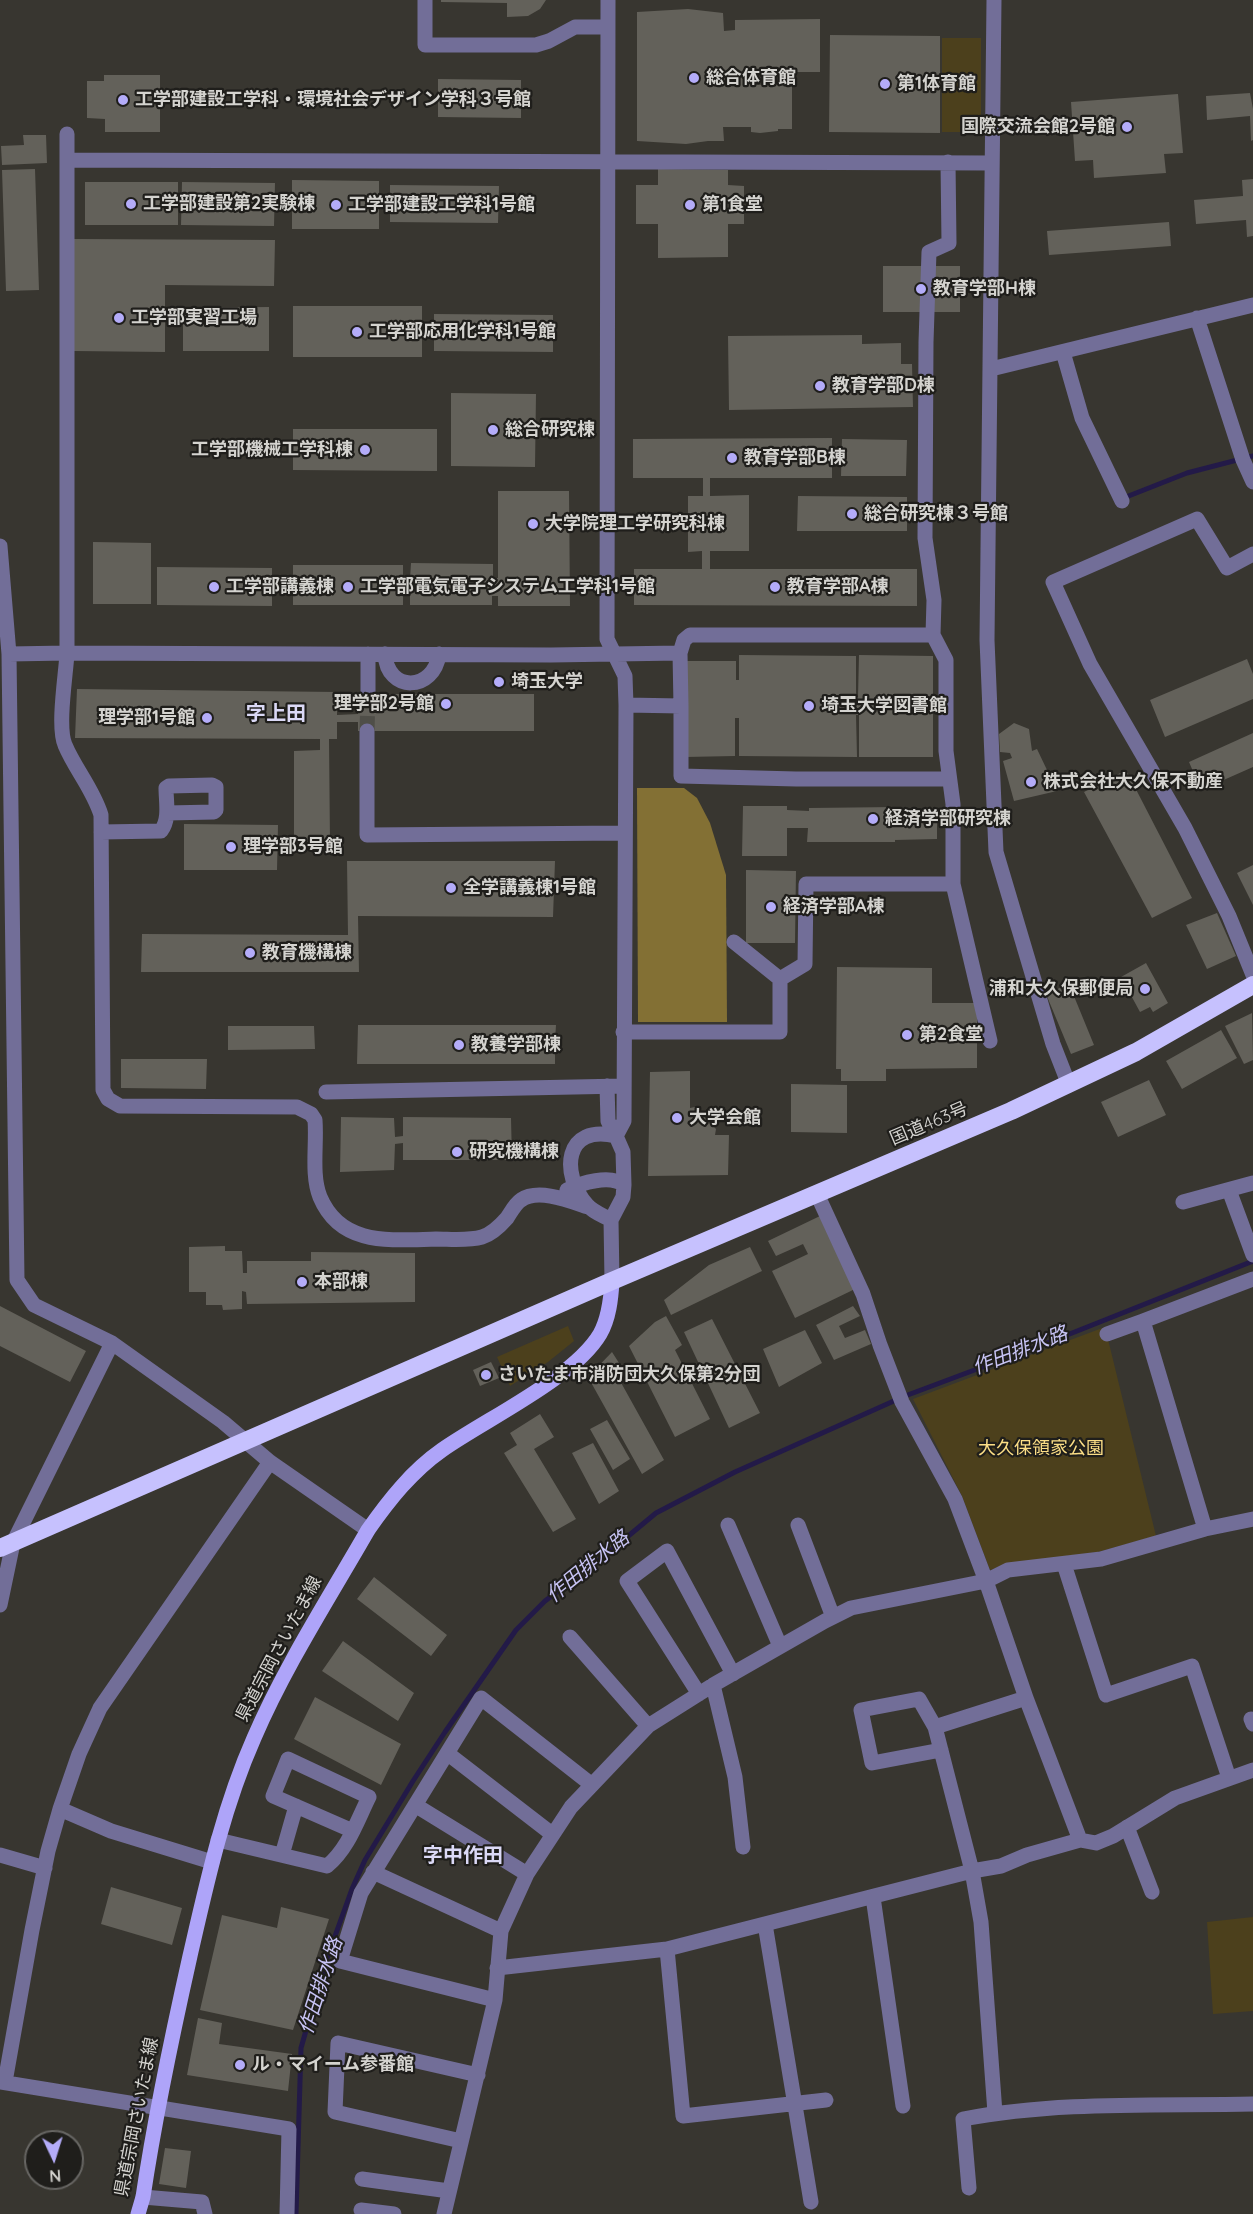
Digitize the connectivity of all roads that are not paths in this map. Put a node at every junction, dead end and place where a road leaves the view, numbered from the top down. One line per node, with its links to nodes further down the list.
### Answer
1 (425, 0): 4 (street)
2 (608, 0): 4 (street)
3 (994, 0): 9 (street)
4 (607, 27): 7 (street)
5 (68, 134): 6 (street)
6 (68, 159): 7 (street); 20 (street)
7 (607, 161): 8 (street); 26 (street)
8 (948, 162): 9 (street); 19 (street)
9 (992, 163): 13 (street)
10 (1252, 308): 11 (street)
11 (1197, 318): 12 (street); 14 (street)
12 (1062, 352): 13 (street); 15 (street)
13 (991, 369): 44 (street)
14 (1253, 482)
15 (1122, 501)
16 (0, 546): 18 (street)
17 (1253, 554): 38 (street)
18 (4, 623): 22 (street)
19 (933, 635): 21 (street); 32 (street)
20 (67, 652): 22 (street); 23 (street); 34 (street)
21 (680, 653): 26 (street); 29 (street)
22 (9, 654): 31 (street)
23 (368, 654): 24 (street); 27 (street)
24 (386, 654): 25 (street); 25 (street)
25 (439, 654): 26 (street)
26 (614, 654): 28 (street)
27 (368, 694)
28 (626, 705): 29 (street); 35 (street)
29 (681, 706): 32 (street)
30 (367, 731): 35 (street)
31 (4, 760): 43 (street)
32 (948, 779): 36 (street)
33 (167, 813): 34 (street)
34 (101, 832): 54 (street)
35 (625, 833): 41 (street)
36 (953, 884): 39 (street); 42 (street)
37 (734, 942): 39 (street)
38 (1253, 975)
39 (780, 979): 41 (street)
40 (1253, 985): 44 (highway, 国道463号)
41 (623, 1032): 46 (street)
42 (990, 1041)
43 (7, 1080): 63 (street)
44 (1069, 1085): 53 (highway, 国道463号)
45 (607, 1086): 46 (street); 47 (street); 48 (street)
46 (624, 1086): 48 (street)
47 (326, 1092)
48 (616, 1136): 50 (street); 51 (street)
49 (1253, 1184): 52 (street)
50 (624, 1185): 51 (street); 57 (street)
51 (575, 1186): 54 (street); 56 (street)
52 (1230, 1190): 55 (street); 58 (street)
53 (817, 1194): 60 (highway, 国道463号); 73 (street)
54 (556, 1196): 56 (street)
55 (1183, 1202)
56 (588, 1207): 57 (street)
57 (611, 1220): 60 (street)
58 (1253, 1255)
59 (1253, 1279): 61 (street)
60 (612, 1281): 64 (highway, 国道463号); 70 (main road, 県道宗岡さいたま線)
61 (1143, 1321): 62 (street); 69 (street)
62 (1107, 1334)
63 (112, 1343): 64 (street); 71 (street)
64 (244, 1441): 65 (street); 71 (highway, 国道463号)
65 (270, 1462): 70 (street); 91 (street)
66 (1253, 1519): 69 (street)
67 (728, 1525): 77 (street)
68 (798, 1525): 75 (street)
69 (1205, 1529): 72 (street)
70 (368, 1530): 95 (main road, 県道宗岡さいたま線)
71 (6, 1545): 74 (street)
72 (1064, 1564): 73 (street); 87 (street)
73 (986, 1581): 75 (street); 81 (street)
74 (0, 1605)
75 (833, 1617): 77 (street)
76 (570, 1637): 82 (street)
77 (780, 1646): 78 (street)
78 (733, 1674): 79 (street); 80 (street)
79 (713, 1685): 80 (street); 97 (street)
80 (699, 1694): 82 (street)
81 (1026, 1698): 83 (street); 96 (street)
82 (648, 1726): 88 (street)
83 (935, 1726): 84 (street); 84 (street)
84 (941, 1750): 102 (street)
85 (447, 1753): 88 (street); 89 (street); 94 (street)
86 (1253, 1770): 87 (street)
87 (1229, 1778): 92 (street)
88 (592, 1785): 94 (street)
89 (414, 1805): 103 (street); 104 (street)
90 (296, 1806): 93 (street); 93 (street); 99 (street)
91 (60, 1809): 100 (street); 101 (street)
92 (1127, 1827): 96 (street); 105 (street)
93 (353, 1831): 99 (street)
94 (552, 1834): 104 (street)
95 (218, 1840): 99 (street); 100 (main road, 県道宗岡さいたま線)
96 (1080, 1840): 102 (street)
97 (743, 1847)
98 (0, 1855): 101 (street)
99 (282, 1855)
100 (212, 1862): 118 (main road, 県道宗岡さいたま線)
101 (45, 1868): 113 (street)
102 (972, 1871): 106 (street); 119 (street)
103 (373, 1872): 108 (street); 111 (street)
104 (527, 1874): 108 (street)
105 (1152, 1892)
106 (873, 1897): 107 (street); 117 (street)
107 (765, 1924): 109 (street); 115 (street)
108 (501, 1931): 110 (street)
109 (667, 1949): 110 (street); 115 (street)
110 (497, 1968): 111 (street)
111 (495, 2000): 112 (street)
112 (478, 2074): 120 (street); 120 (street)
113 (2, 2082): 118 (street)
114 (826, 2100): 115 (street)
115 (795, 2104): 125 (street)
116 (1253, 2104): 119 (street)
117 (903, 2106)
118 (159, 2108): 124 (main road, 県道宗岡さいたま線); 129 (street)
119 (995, 2113): 122 (street)
120 (461, 2141): 123 (street)
121 (362, 2179): 123 (street)
122 (969, 2188)
123 (449, 2191): 131 (street)
124 (143, 2197): 127 (main road, 県道宗岡さいたま線); 128 (street)
125 (811, 2202)
126 (362, 2210): 130 (street)
127 (138, 2214)
128 (205, 2214)
129 (287, 2214)
130 (393, 2214)
131 (444, 2214)

